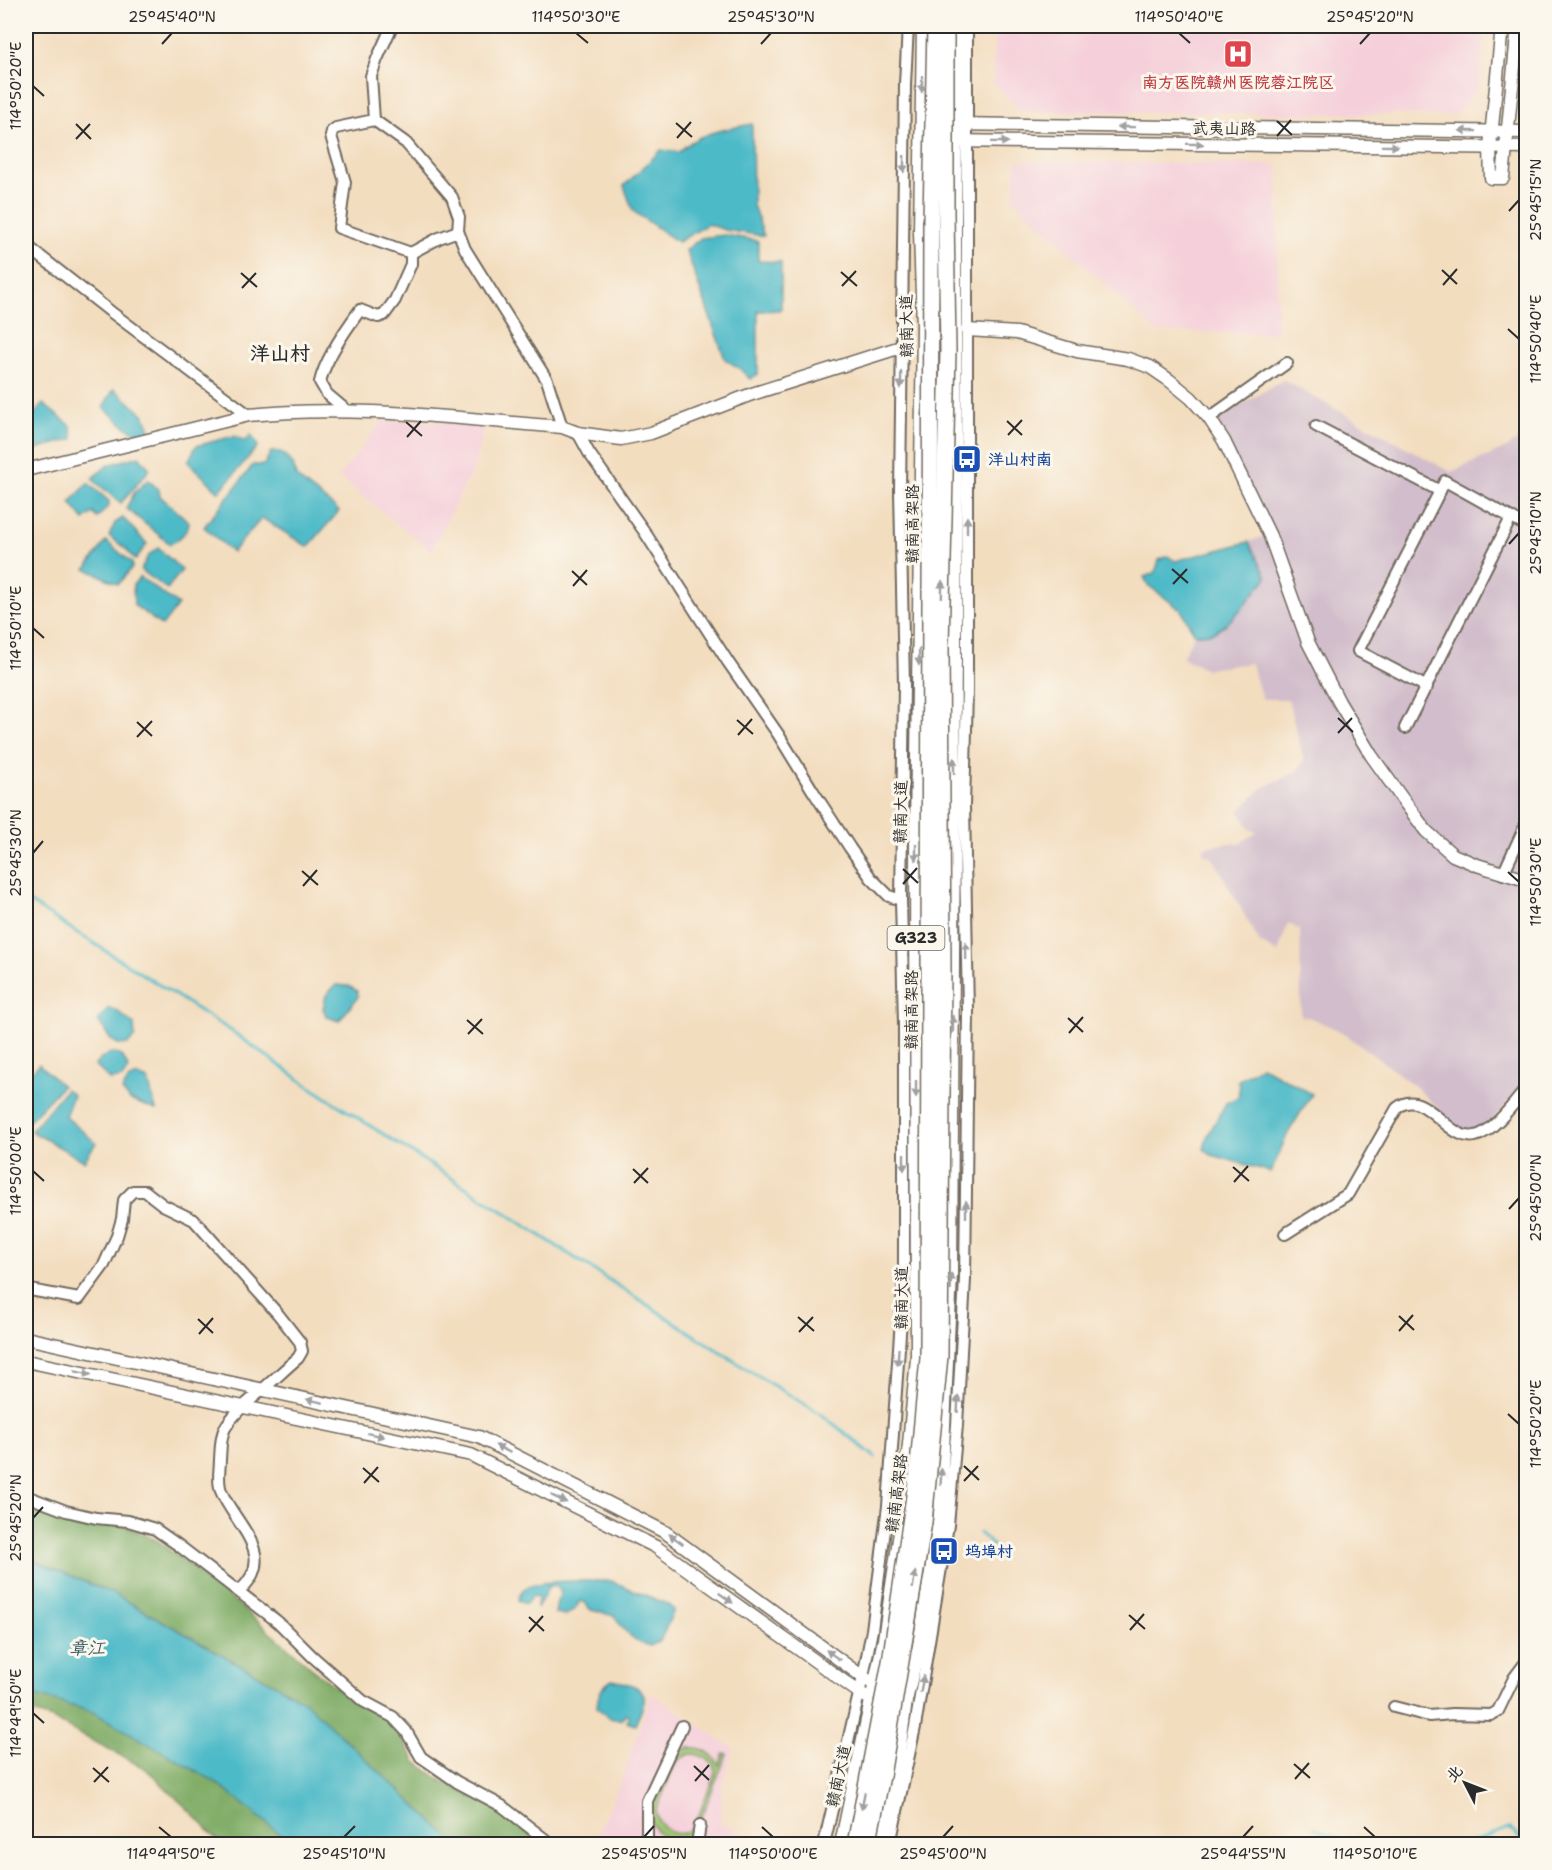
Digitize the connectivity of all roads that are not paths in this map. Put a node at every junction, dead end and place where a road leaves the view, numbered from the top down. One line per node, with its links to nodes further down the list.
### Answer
1 (392, 26): 10 (street)
2 (908, 26): 28 (street, one-way to 28)
3 (923, 26): 11 (main road, 赣南大道 / G323, one-way to 11)
4 (935, 26): 80 (highway, 赣南高架路, one-way to 80, bridge)
5 (946, 26): 81 (highway, 赣南高架路, one-way to 5, bridge)
6 (957, 26): 12 (main road, G323)
7 (967, 26): 12 (street)
8 (1502, 26): 13 (main road)
9 (1518, 26): 14 (main road)
10 (374, 120): 21 (street); 25 (street)
11 (921, 124): 12 (main road, 武夷山路); 16 (main road, 赣南大道 / G323)
12 (961, 124): 13 (main road, 武夷山路, one-way to 12); 17 (main road, G323)
13 (1492, 132): 14 (main road, 武夷山路); 18 (main road)
14 (1507, 132): 15 (main road, 武夷山路); 19 (main road)
15 (1527, 132)
16 (921, 141): 17 (main road, 武夷山路); 23 (main road, 赣南大道 / G323)
17 (961, 141): 18 (main road, 武夷山路, one-way to 18); 22 (main road, G323); 27 (street)
18 (1490, 147): 19 (main road, 武夷山路); 19 (main road)
19 (1506, 147): 20 (main road, 武夷山路)
20 (1527, 148)
21 (458, 231): 25 (street); 34 (street)
22 (954, 231): 23 (main road); 27 (main road, G323)
23 (920, 232): 26 (main road, 赣南大道 / G323)
24 (26, 244): 31 (street)
25 (411, 253): 30 (street)
26 (923, 327): 27 (main road); 42 (main road, 赣南大道 / G323, one-way to 42)
27 (961, 328): 32 (main road); 41 (main road, G323); 68 (street, one-way to 27)
28 (901, 347): 35 (main road); 49 (street, one-way to 49)
29 (1287, 363): 32 (street)
30 (346, 410): 31 (main road); 34 (main road)
31 (249, 416): 36 (main road)
32 (1209, 418): 47 (main road)
33 (1316, 426): 37 (street)
34 (562, 427): 35 (main road)
35 (578, 433): 49 (street)
36 (26, 470)
37 (1440, 491): 38 (street); 40 (street)
38 (1511, 518): 39 (street); 40 (street)
39 (1527, 526)
40 (1427, 687): 43 (street)
41 (954, 724): 42 (main road); 45 (main road, G323, one-way to 41)
42 (918, 725): 46 (main road, 赣南大道 / G323)
43 (1405, 728)
44 (1527, 824): 47 (street)
45 (954, 828): 46 (main road); 60 (main road, G323, one-way to 45)
46 (916, 830): 59 (main road, 赣南大道 / G323, one-way to 59)
47 (1503, 874): 48 (main road)
48 (1527, 880)
49 (901, 900): 62 (street, one-way to 62)
50 (1527, 1089): 51 (street)
51 (1285, 1234)
52 (26, 1293): 55 (street)
53 (26, 1338): 55 (main road)
54 (26, 1361): 56 (main road, one-way to 56)
55 (262, 1390): 56 (street); 62 (main road, one-way to 55)
56 (243, 1407): 58 (street); 64 (main road, one-way to 64)
57 (26, 1496): 58 (street)
58 (239, 1591): 75 (street)
59 (884, 1639): 60 (main road); 63 (main road, 赣南大道 / G323)
60 (919, 1646): 66 (main road, G323)
61 (1527, 1662): 67 (street)
62 (863, 1677): 63 (main road); 64 (street)
63 (876, 1685): 65 (main road, 赣南大道 / G323); 66 (main road)
64 (860, 1693): 65 (main road); 78 (street)
65 (872, 1700): 69 (main road); 72 (main road, 赣南大道 / G323)
66 (906, 1701): 68 (main road); 69 (main road, G323)
67 (1394, 1707)
68 (918, 1709): 71 (street)
69 (903, 1719): 71 (main road); 73 (main road, G323)
70 (682, 1726): 76 (street)
71 (915, 1727): 83 (street)
72 (858, 1758): 73 (main road); 79 (main road, 赣南大道 / G323)
73 (897, 1767): 82 (main road, G323)
74 (700, 1825): 77 (street)
75 (551, 1845)
76 (647, 1845)
77 (697, 1845)
78 (824, 1845)
79 (841, 1845)
80 (855, 1845)
81 (868, 1845)
82 (880, 1845)
83 (890, 1845)

